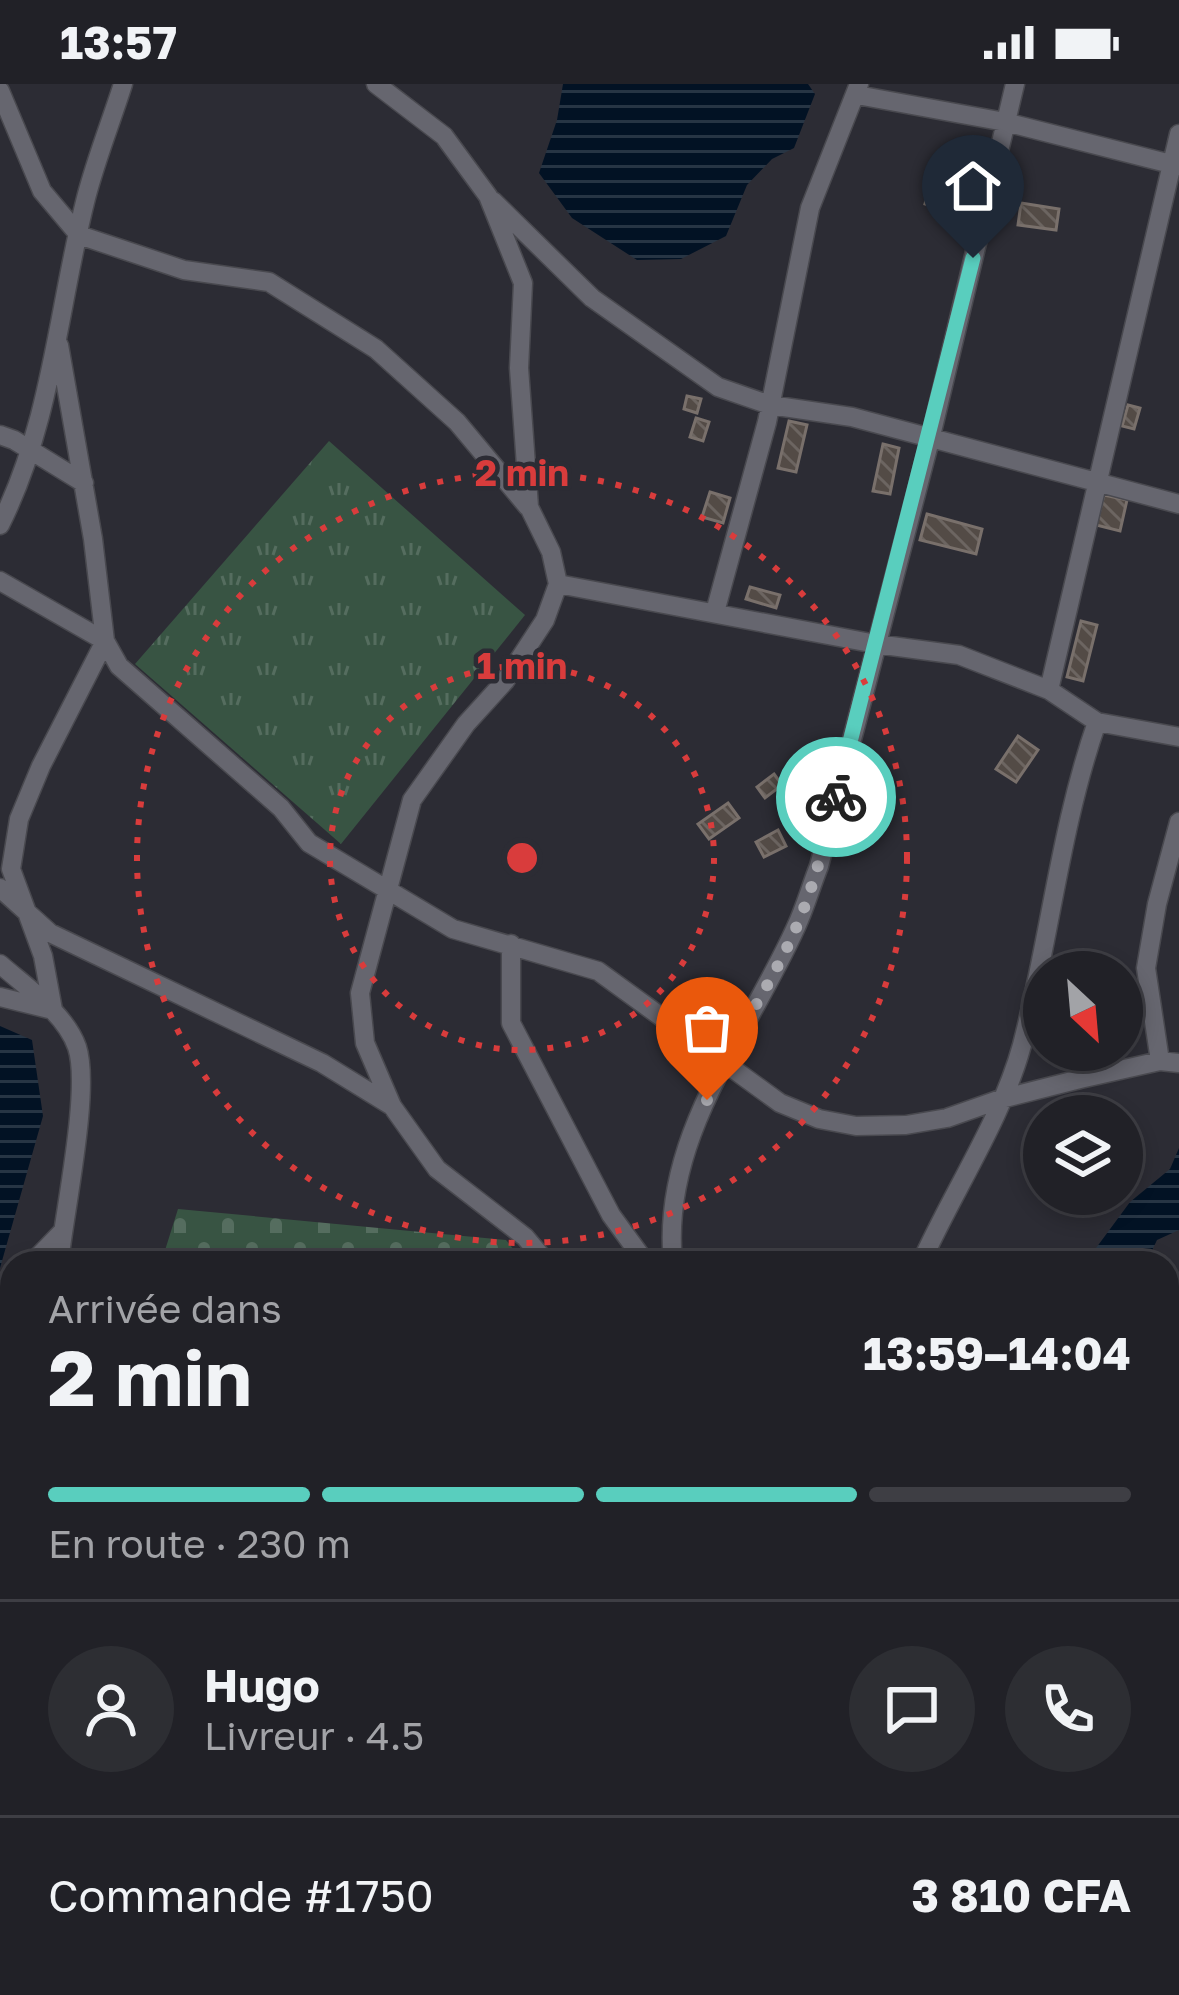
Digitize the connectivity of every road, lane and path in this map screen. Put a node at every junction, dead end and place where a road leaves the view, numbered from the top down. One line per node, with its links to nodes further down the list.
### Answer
1 (123, 84): 10 (street)
2 (376, 84): 9 (street)
3 (1015, 84): 6 (street)
4 (858, 89): 6 (street); 12 (street)
5 (0, 91): 10 (street)
6 (1005, 122): 8 (street); 14 (street)
7 (1179, 134): 8 (street)
8 (1176, 165): 17 (street)
9 (488, 196): 12 (street); 19 (street)
10 (79, 235): 11 (street); 19 (street)
11 (59, 345): 15 (street); 16 (street)
12 (770, 405): 14 (street); 23 (street)
13 (0, 436): 15 (street)
14 (930, 440): 17 (street); 25 (street)
15 (32, 452): 16 (street); 20 (street)
16 (84, 483): 24 (street)
17 (1097, 485): 18 (street); 26 (street)
18 (1179, 504)
19 (529, 507): 22 (street)
20 (0, 525)
21 (0, 581): 24 (street)
22 (557, 584): 23 (street); 31 (street)
23 (716, 612): 25 (street)
24 (105, 641): 31 (street); 32 (street)
25 (876, 644): 26 (street); 37 (street)
26 (1049, 690): 27 (street)
27 (1097, 722): 28 (street); 39 (street)
28 (1179, 737)
29 (1179, 822): 38 (street)
30 (0, 888): 32 (street)
31 (390, 889): 33 (street); 40 (street)
32 (26, 911): 36 (street); 40 (street)
33 (512, 944): 37 (street); 45 (street)
34 (0, 964): 36 (street)
35 (0, 997): 36 (street)
36 (52, 1010): 41 (street)
37 (723, 1060): 39 (street); 46 (street)
38 (1170, 1062): 39 (street)
39 (1001, 1099): 47 (street)
40 (392, 1106): 44 (street)
41 (62, 1232): 42 (street); 43 (street)
42 (44, 1251)
43 (60, 1251)
44 (537, 1251)
45 (637, 1251)
46 (672, 1251)
47 (927, 1251)

